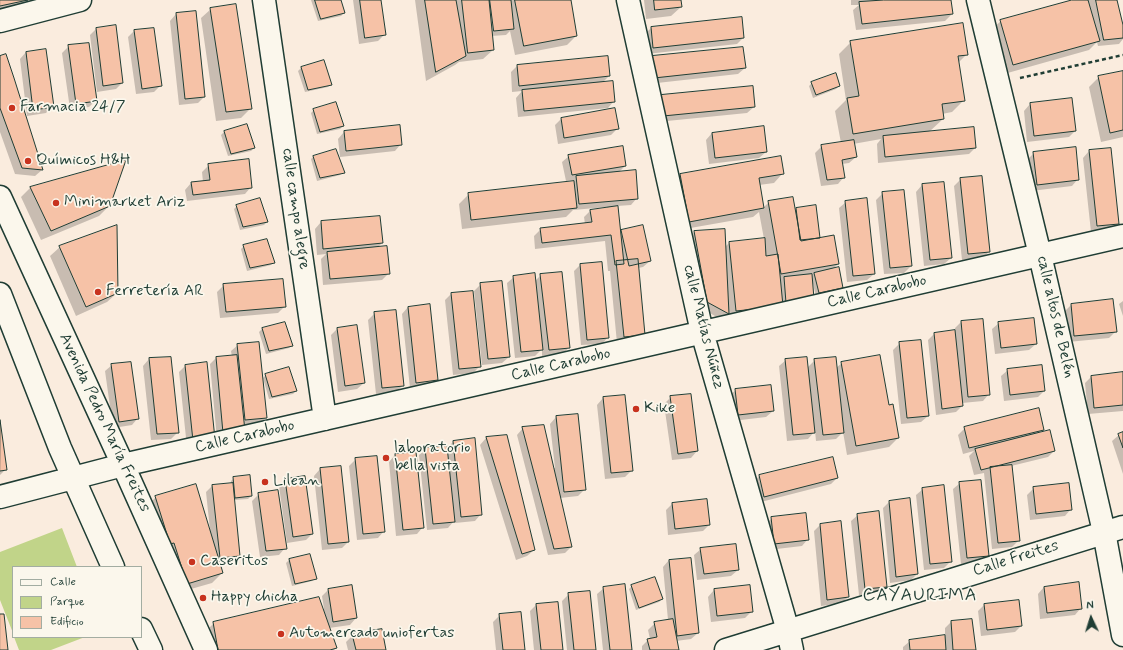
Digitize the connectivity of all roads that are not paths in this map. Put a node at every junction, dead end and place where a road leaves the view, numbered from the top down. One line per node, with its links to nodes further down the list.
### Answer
1 (80, 0): 5 (street)
2 (264, 0): 11 (street, calle campo alegre)
3 (628, 0): 10 (street, calle Matías Núñez)
4 (978, 0): 8 (street, calle altos de Belén)
5 (0, 21)
6 (0, 197): 12 (street, Avenida Pedro María Freites)
7 (1123, 236): 8 (street, Calle Carabobo)
8 (1040, 255): 10 (street, Calle Carabobo); 15 (street, calle altos de Belén)
9 (0, 294): 13 (street)
10 (702, 332): 11 (street, Calle Carabobo); 19 (street, calle Matías Núñez)
11 (325, 419): 12 (street, Calle Carabobo)
12 (123, 465): 13 (street, Calle Carabobo); 21 (street, Avenida Pedro María Freites)
13 (73, 478): 14 (street, Calle Carabobo); 16 (street)
14 (0, 497)
15 (1114, 530): 18 (street, calle altos de Belén); 19 (street, Calle Freites)
16 (113, 566)
17 (142, 631): 20 (street)
18 (1123, 636)
19 (790, 640): 22 (street, Calle Freites)
20 (151, 650)
21 (206, 650)
22 (726, 650)

